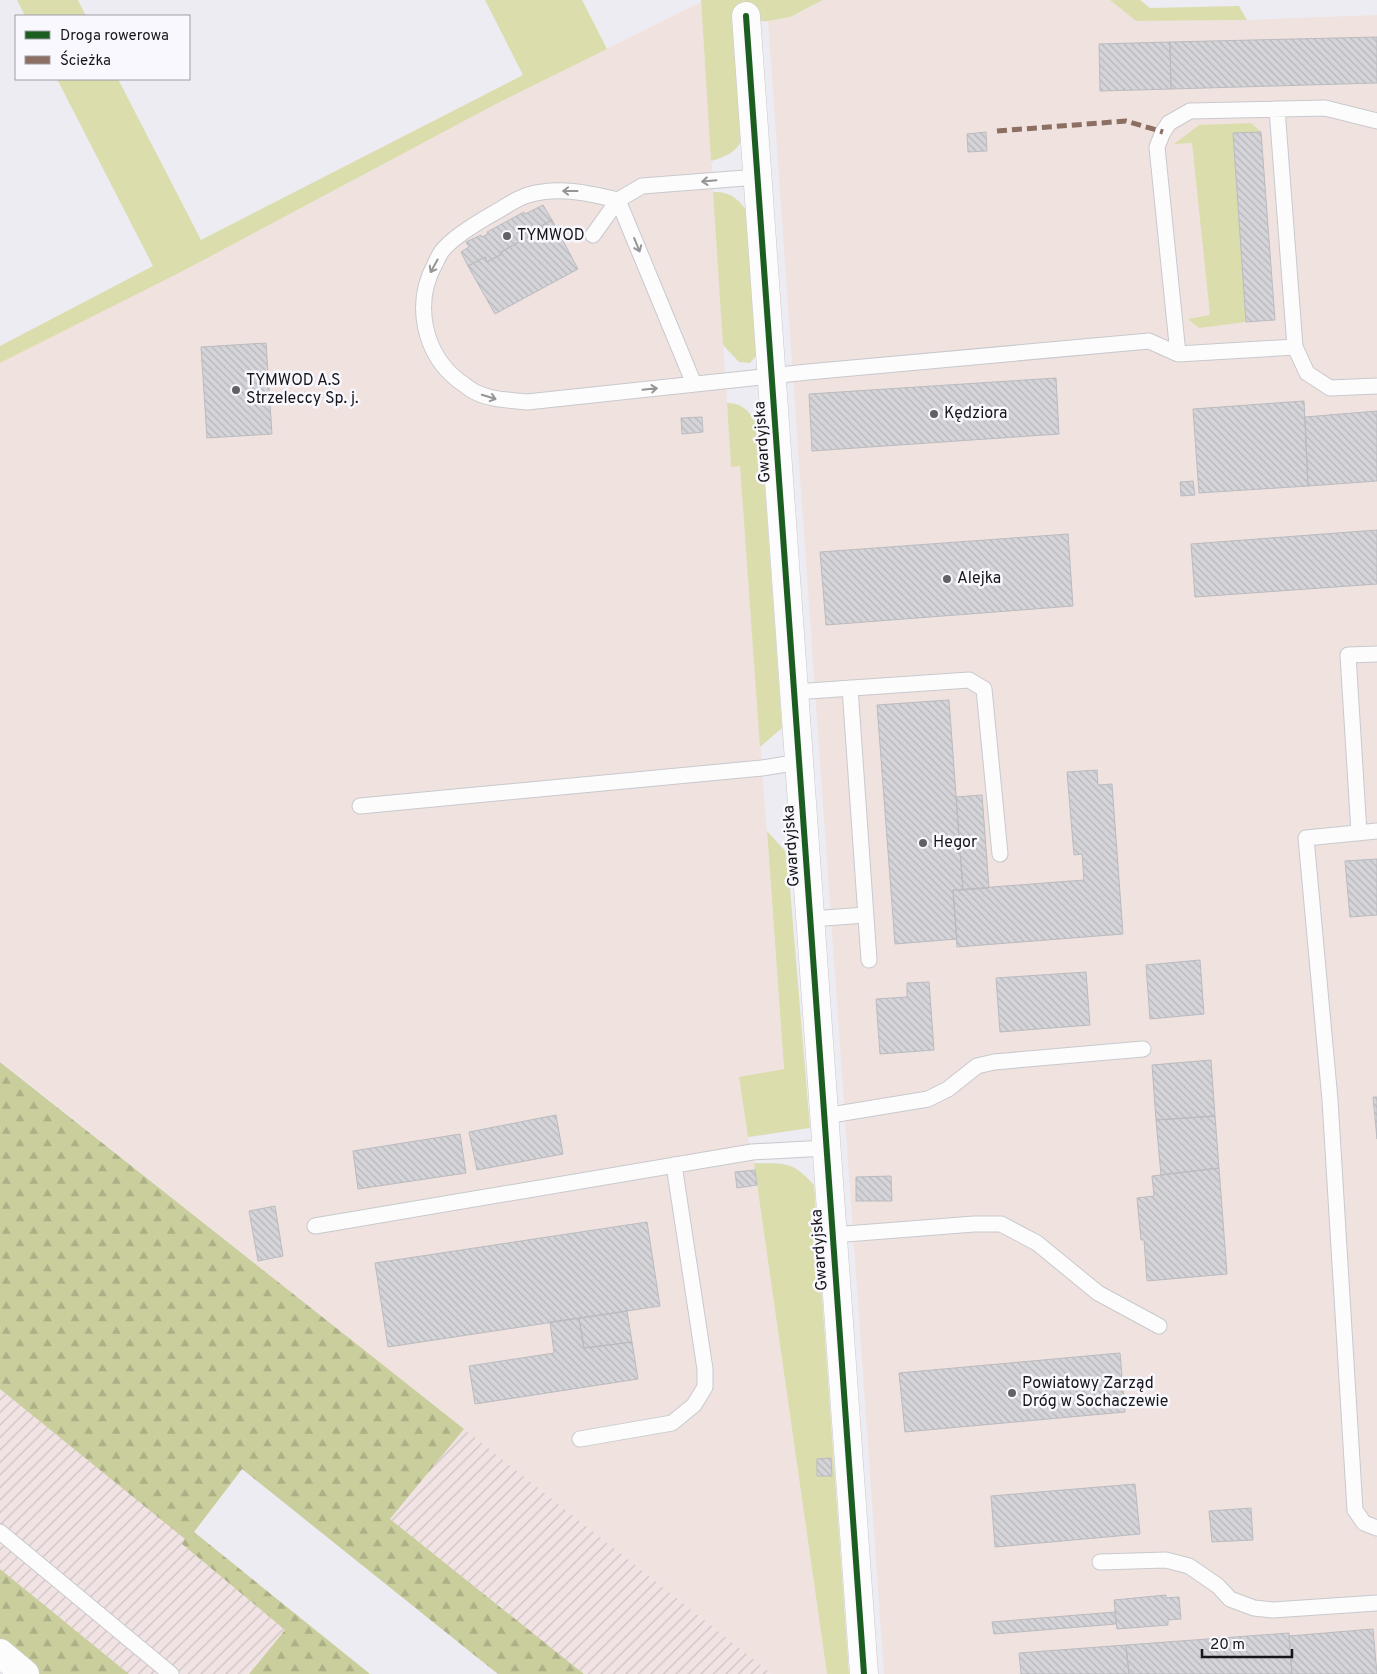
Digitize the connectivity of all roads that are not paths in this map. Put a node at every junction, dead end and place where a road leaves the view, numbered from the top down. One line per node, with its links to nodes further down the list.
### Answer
1 (746, 16): 4 (street, Gwardyjska)
2 (1277, 109): 3 (lane); 7 (lane); 8 (lane)
3 (1377, 121)
4 (758, 177): 5 (lane, one-way to 5); 9 (street, Gwardyjska)
5 (618, 200): 6 (lane); 10 (lane, one-way to 10); 10 (lane, one-way to 10)
6 (593, 236)
7 (1295, 346): 8 (lane); 11 (lane)
8 (1178, 354): 9 (lane)
9 (772, 376): 10 (lane); 14 (street, Gwardyjska)
10 (694, 384)
11 (1377, 386)
12 (1377, 654): 18 (lane)
13 (850, 688): 14 (lane); 19 (lane); 20 (lane)
14 (794, 692): 15 (street, Gwardyjska)
15 (800, 762): 16 (lane); 21 (street, Gwardyjska)
16 (360, 806)
17 (1377, 831): 18 (lane)
18 (1358, 833): 31 (lane)
19 (1000, 854)
20 (865, 915): 21 (lane); 22 (lane)
21 (810, 919): 24 (street, Gwardyjska)
22 (868, 960)
23 (1143, 1049): 24 (lane)
24 (824, 1116): 25 (street, Gwardyjska)
25 (827, 1148): 26 (lane); 28 (street, Gwardyjska)
26 (674, 1165): 27 (lane); 30 (lane)
27 (315, 1226)
28 (833, 1234): 29 (lane); 38 (street, Gwardyjska)
29 (1159, 1326)
30 (580, 1439)
31 (1377, 1528)
32 (0, 1532): 37 (lane)
33 (1100, 1562): 34 (lane)
34 (1377, 1603)
35 (0, 1653): 36 (street)
36 (25, 1674)
37 (171, 1674)
38 (864, 1674)

